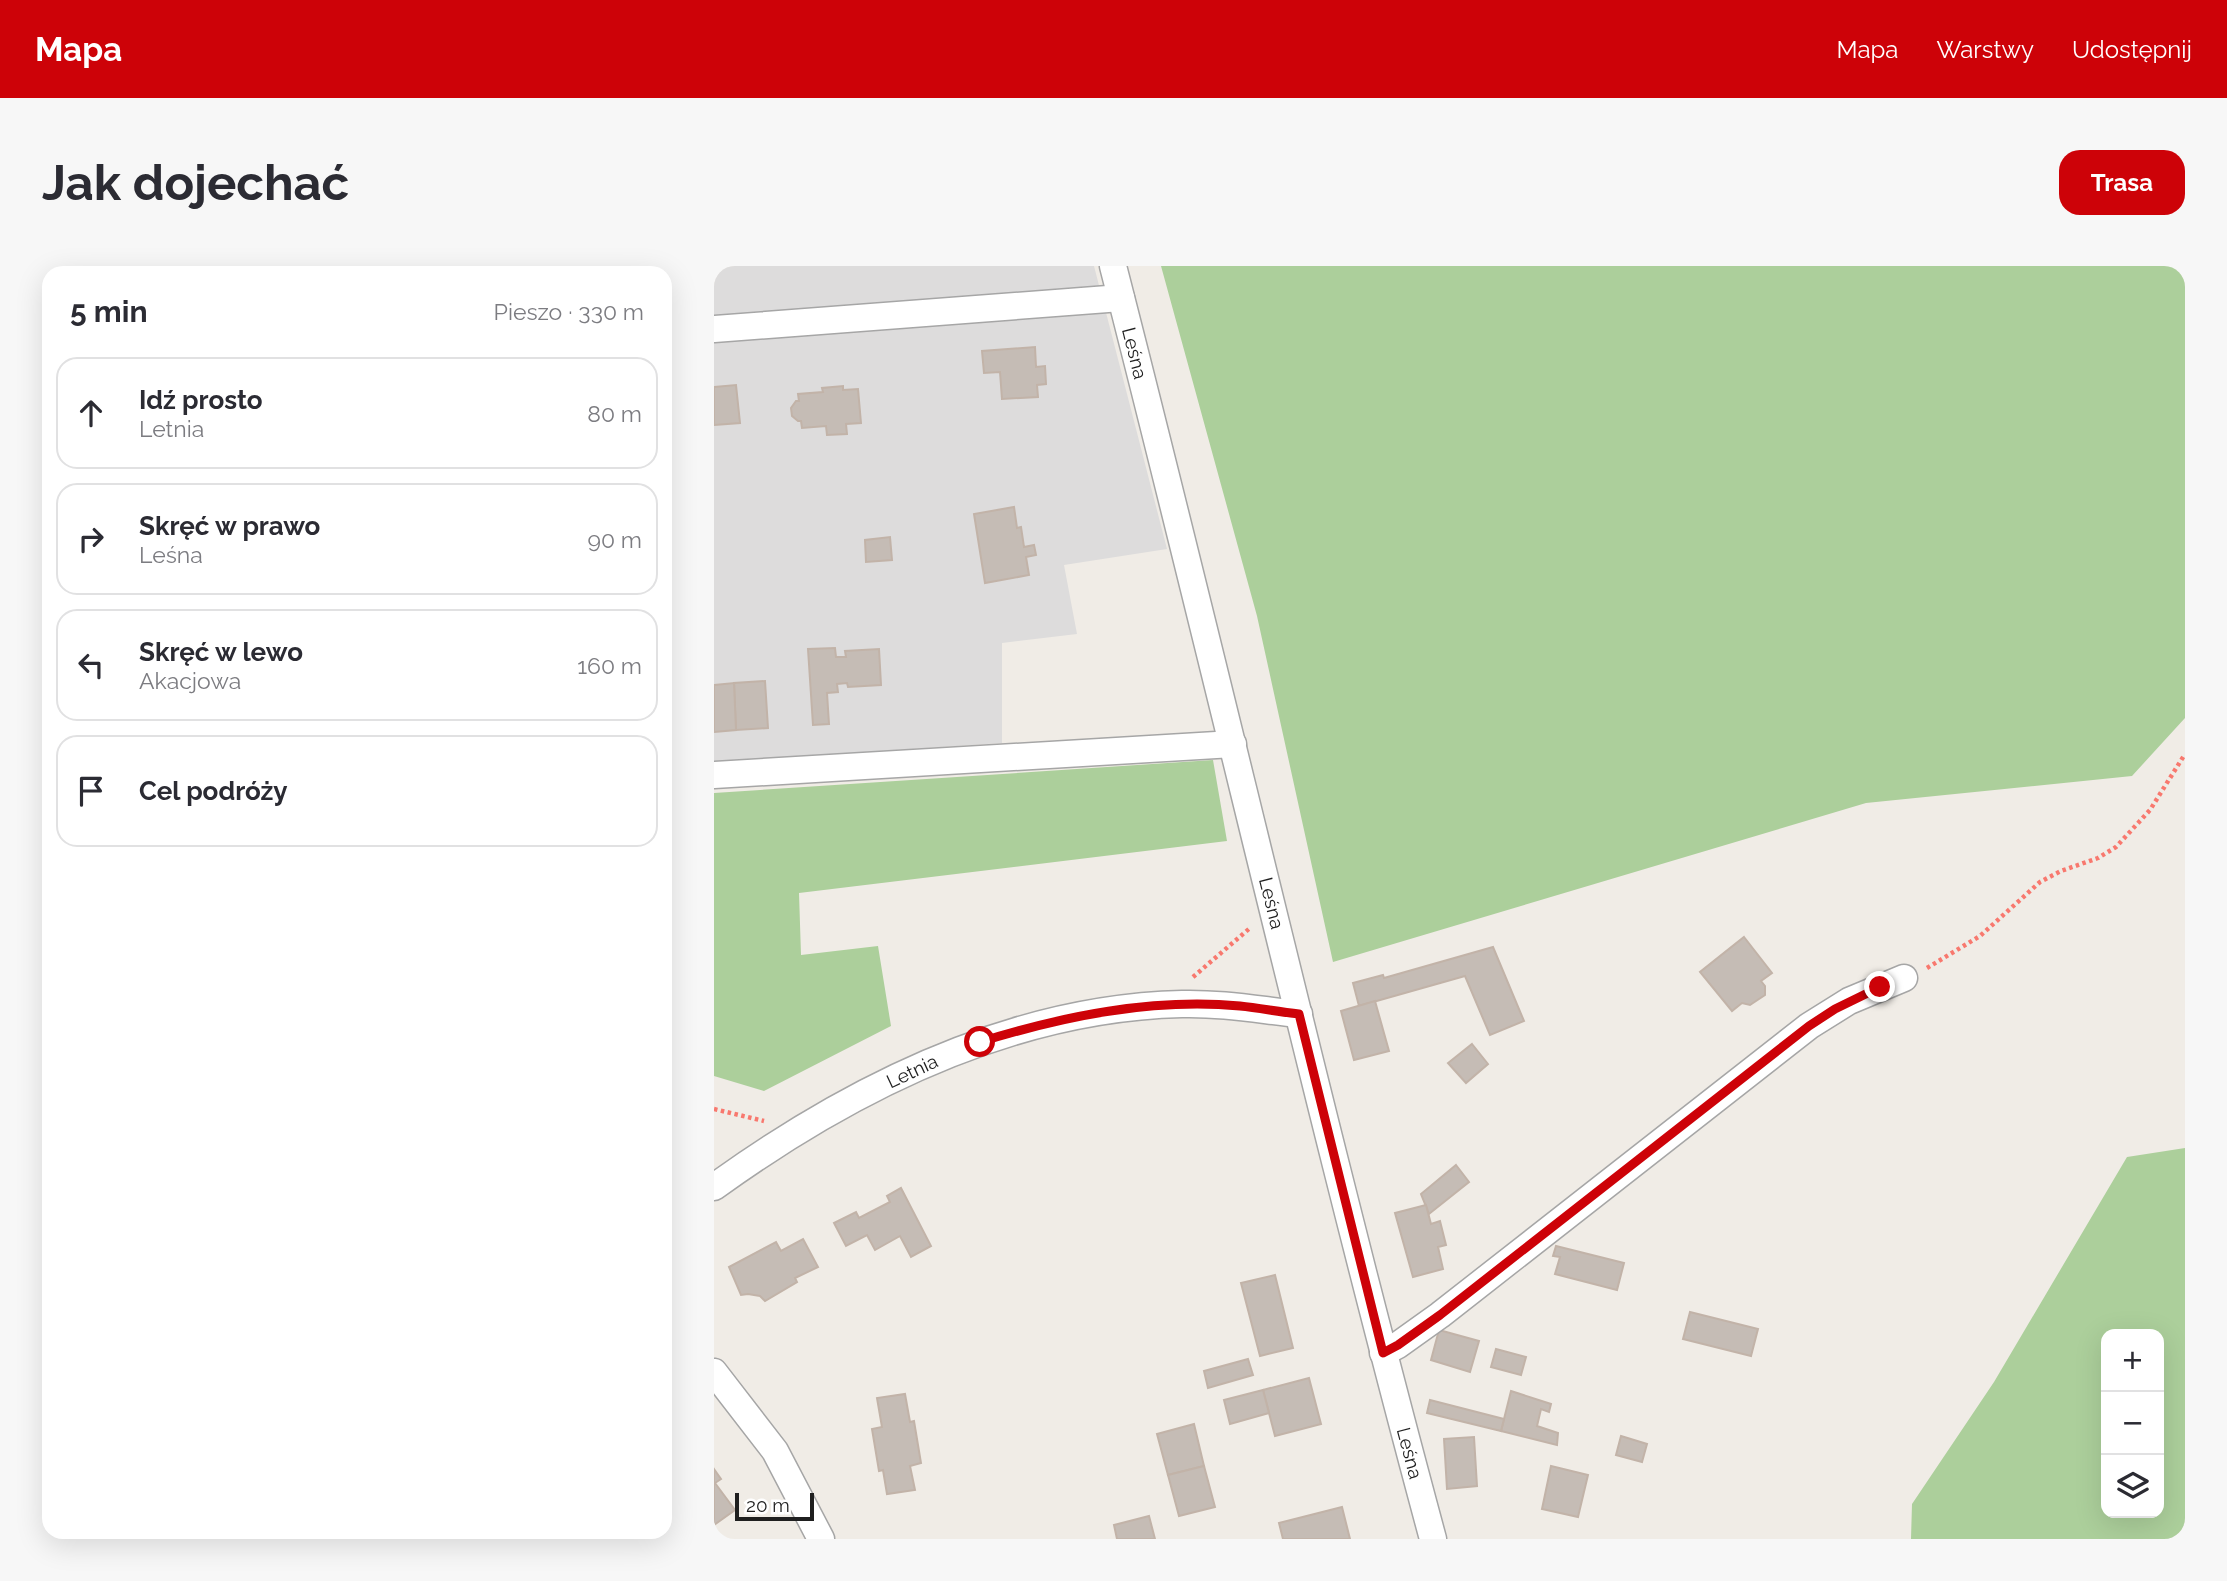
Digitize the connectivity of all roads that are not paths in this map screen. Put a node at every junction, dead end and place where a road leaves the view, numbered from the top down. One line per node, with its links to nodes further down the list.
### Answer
1 (1113, 266): 2 (street, Leśna)
2 (1121, 298): 3 (street); 4 (street, Leśna)
3 (714, 329)
4 (1233, 744): 5 (street); 7 (street, Leśna)
5 (714, 775)
6 (1904, 978): 9 (street)
7 (1299, 1014): 8 (street, Letnia); 9 (street, Leśna)
8 (714, 1187)
9 (1383, 1353): 12 (street, Leśna)
10 (714, 1372): 11 (street)
11 (821, 1539)
12 (1433, 1539)

